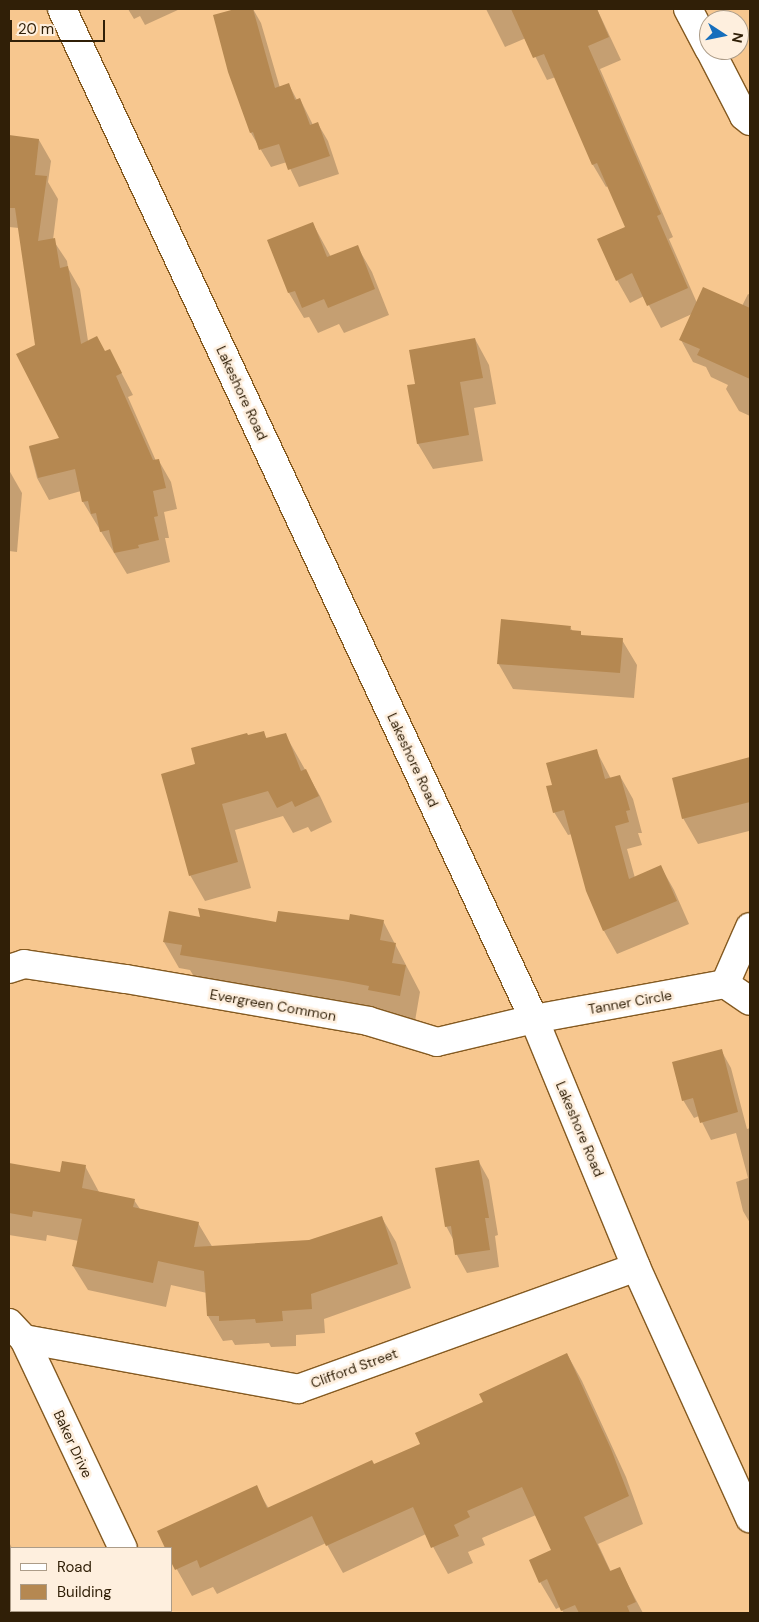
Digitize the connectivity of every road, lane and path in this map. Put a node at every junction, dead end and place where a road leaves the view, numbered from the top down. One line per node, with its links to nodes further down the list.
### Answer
1 (62, 9): 10 (street, Lakeshore Road)
2 (688, 9): 3 (street)
3 (699, 30)
4 (715, 60): 5 (street)
5 (750, 121)
6 (750, 928): 8 (street)
7 (9, 969): 10 (street, Evergreen Common)
8 (725, 984): 9 (street); 10 (street, Tanner Circle)
9 (750, 1001)
10 (534, 1019): 11 (street, Lakeshore Road)
11 (636, 1267): 12 (street, Clifford Street); 13 (street, Lakeshore Road)
12 (17, 1331): 14 (street, Baker Drive)
13 (750, 1518)
14 (122, 1547)

